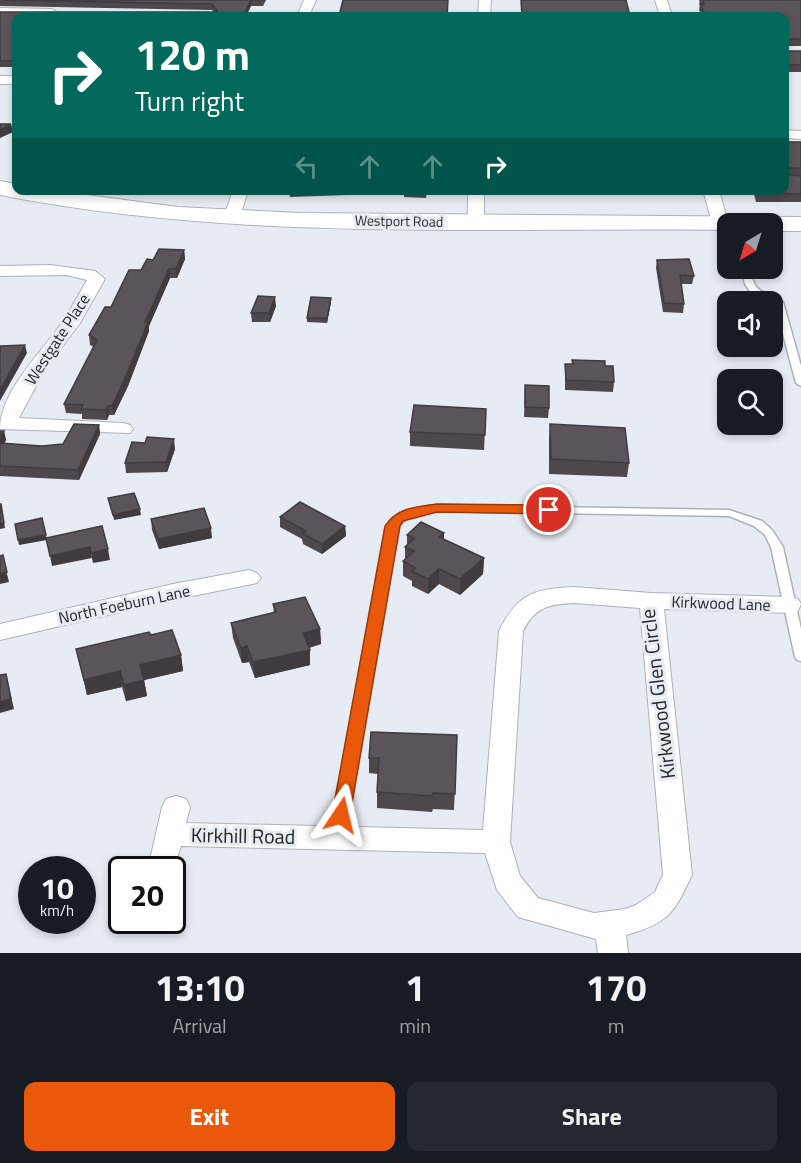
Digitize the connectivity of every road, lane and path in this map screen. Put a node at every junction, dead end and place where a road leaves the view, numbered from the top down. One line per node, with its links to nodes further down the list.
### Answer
1 (42, 195): 6 (main road, Westport Road)
2 (240, 195): 6 (street)
3 (476, 195): 7 (street)
4 (714, 195): 5 (street)
5 (724, 213)
6 (227, 217): 7 (main road, Westport Road)
7 (476, 221): 8 (main road, Westport Road)
8 (717, 223)
9 (783, 224): 10 (main road, Westport Road)
10 (801, 224)
11 (0, 271): 14 (street, Westgate Place)
12 (748, 279): 13 (lane)
13 (801, 383)
14 (3, 423): 15 (street, Westgate Place)
15 (123, 429)
16 (249, 578): 19 (street, North Foeburn Lane)
17 (651, 601): 18 (street, Kirkwood Lane); 24 (street, Kirkwood Glen Circle); 26 (street, Kirkwood Glen Circle)
18 (790, 605): 20 (lane); 23 (lane)
19 (0, 632)
20 (801, 657)
21 (177, 807): 22 (street, Kirkhill Road)
22 (170, 834): 23 (street, Kirkhill Road); 25 (street, Kirkhill Road)
23 (337, 838): 24 (street, Kirkhill Road)
24 (496, 842): 26 (street, Kirkwood Glen Circle)
25 (165, 856)
26 (611, 939)

